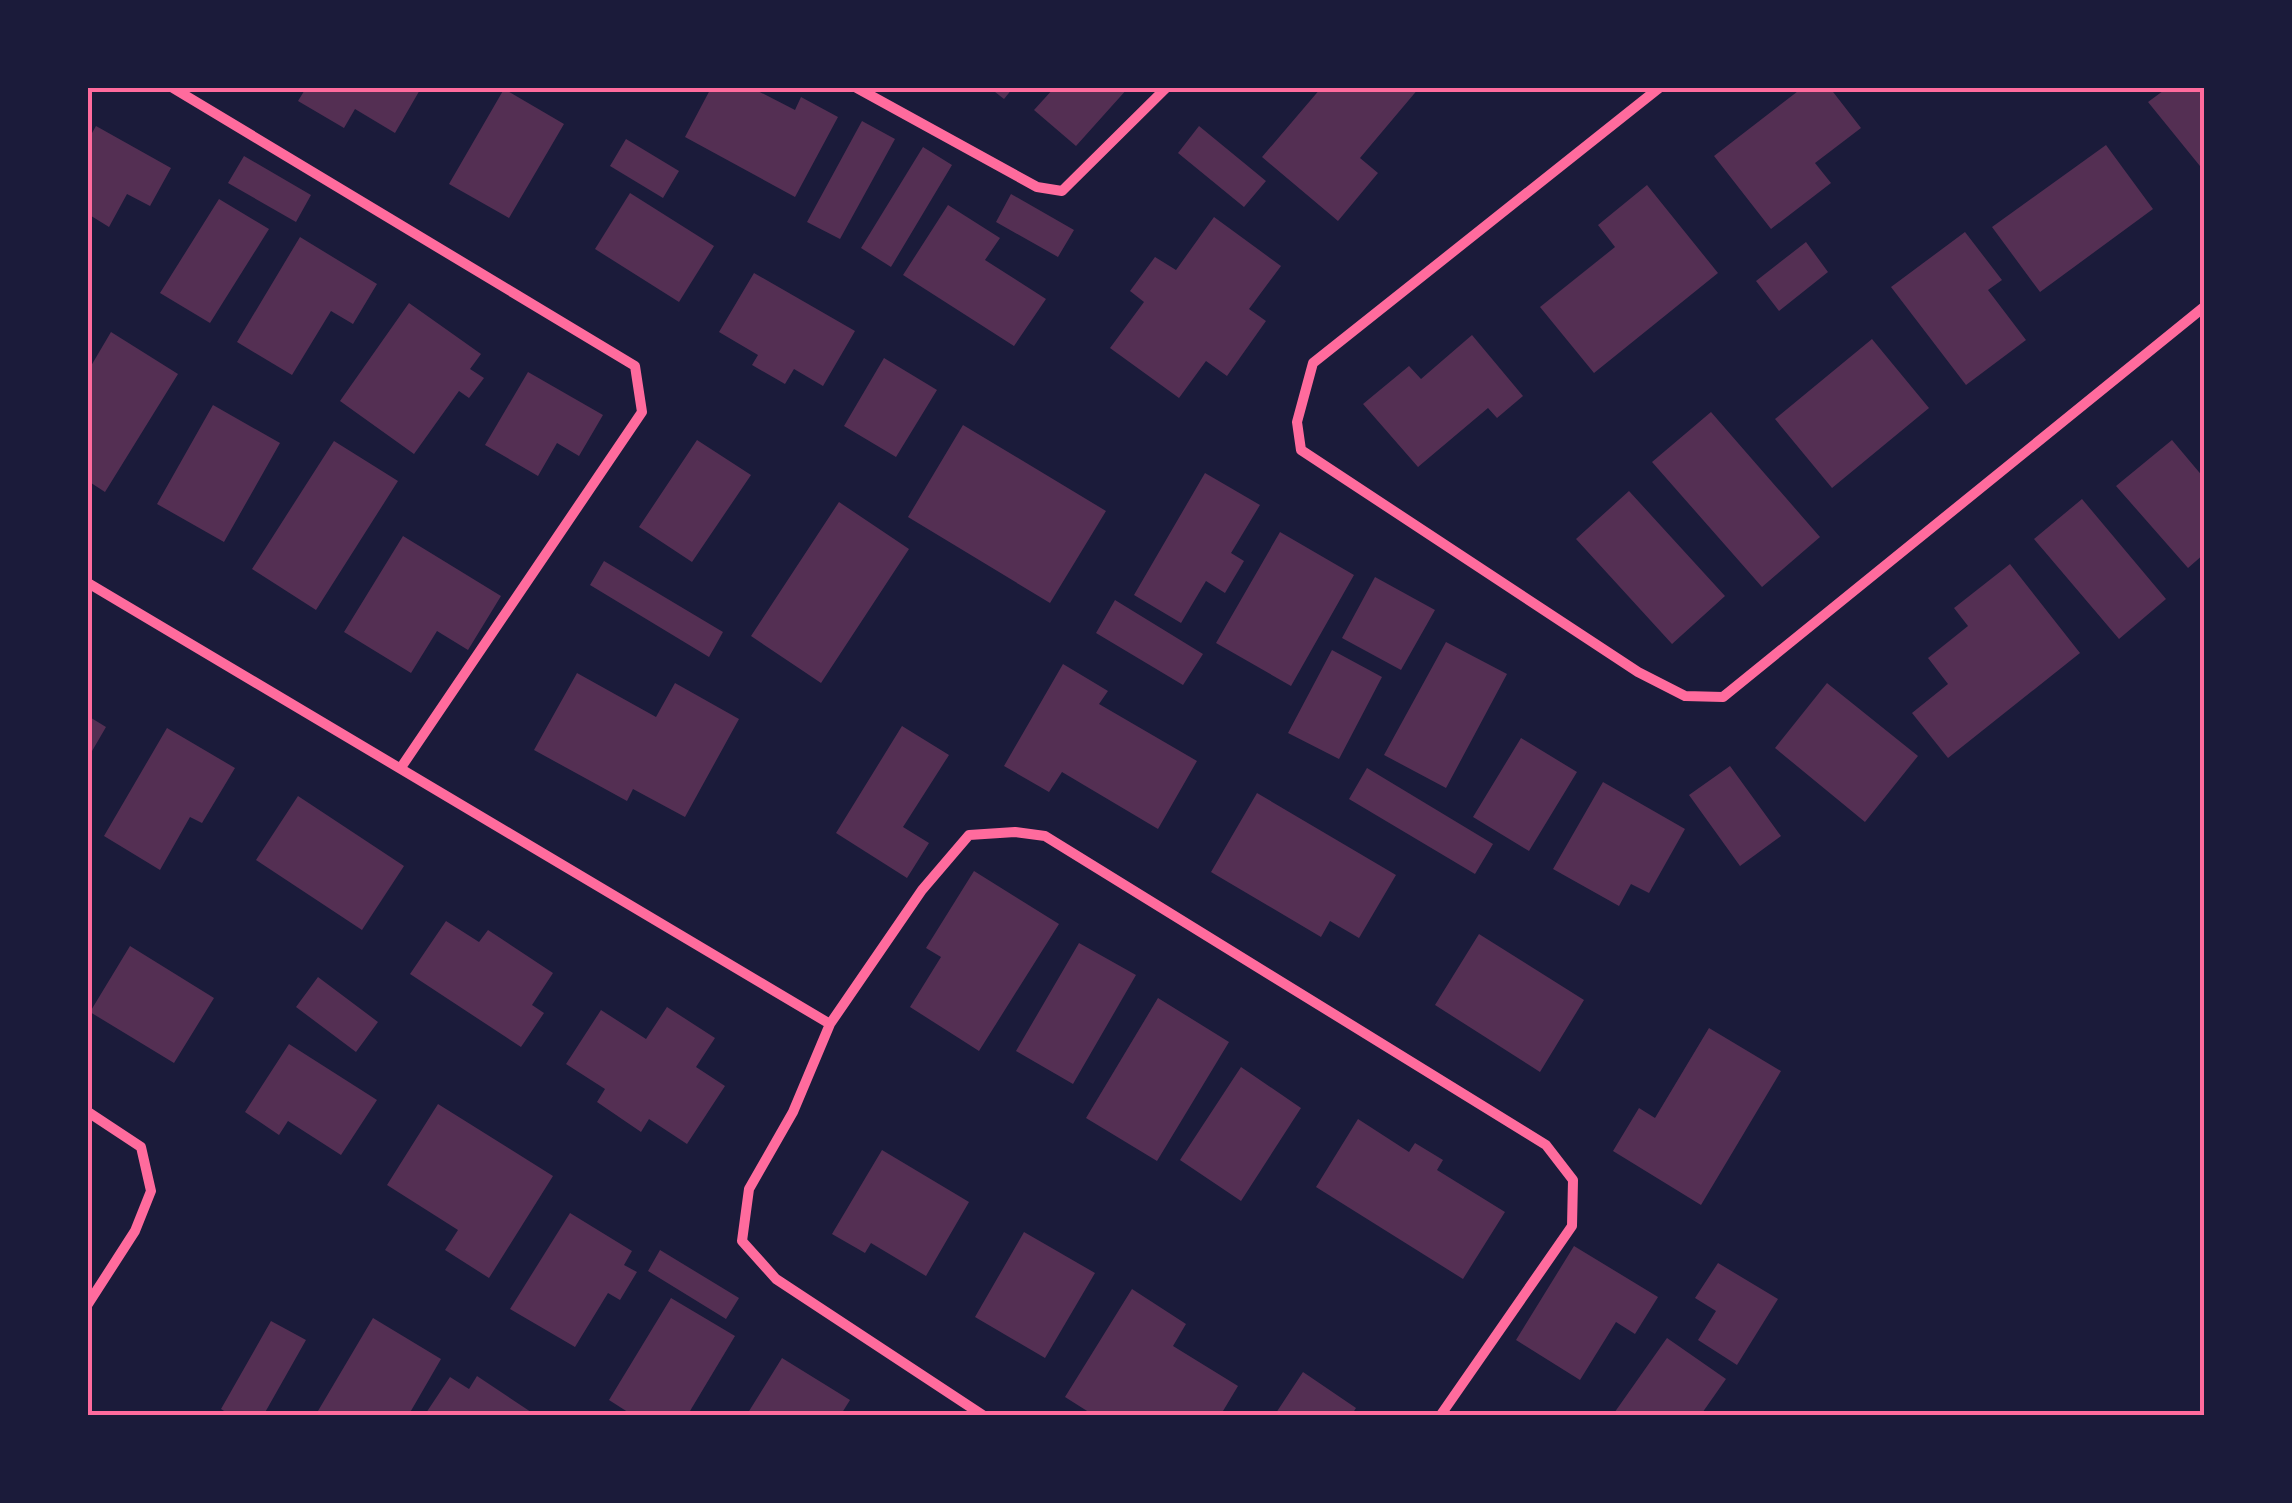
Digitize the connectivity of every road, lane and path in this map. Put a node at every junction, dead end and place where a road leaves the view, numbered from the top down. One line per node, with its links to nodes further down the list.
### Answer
1 (174, 88): 7 (street)
2 (857, 88): 3 (street)
3 (1166, 88)
4 (1659, 88): 5 (street)
5 (2204, 307)
6 (88, 582): 7 (street)
7 (402, 766): 8 (street)
8 (830, 1024): 11 (street); 12 (street)
9 (88, 1112): 10 (street)
10 (88, 1304)
11 (984, 1416)
12 (1440, 1416)

